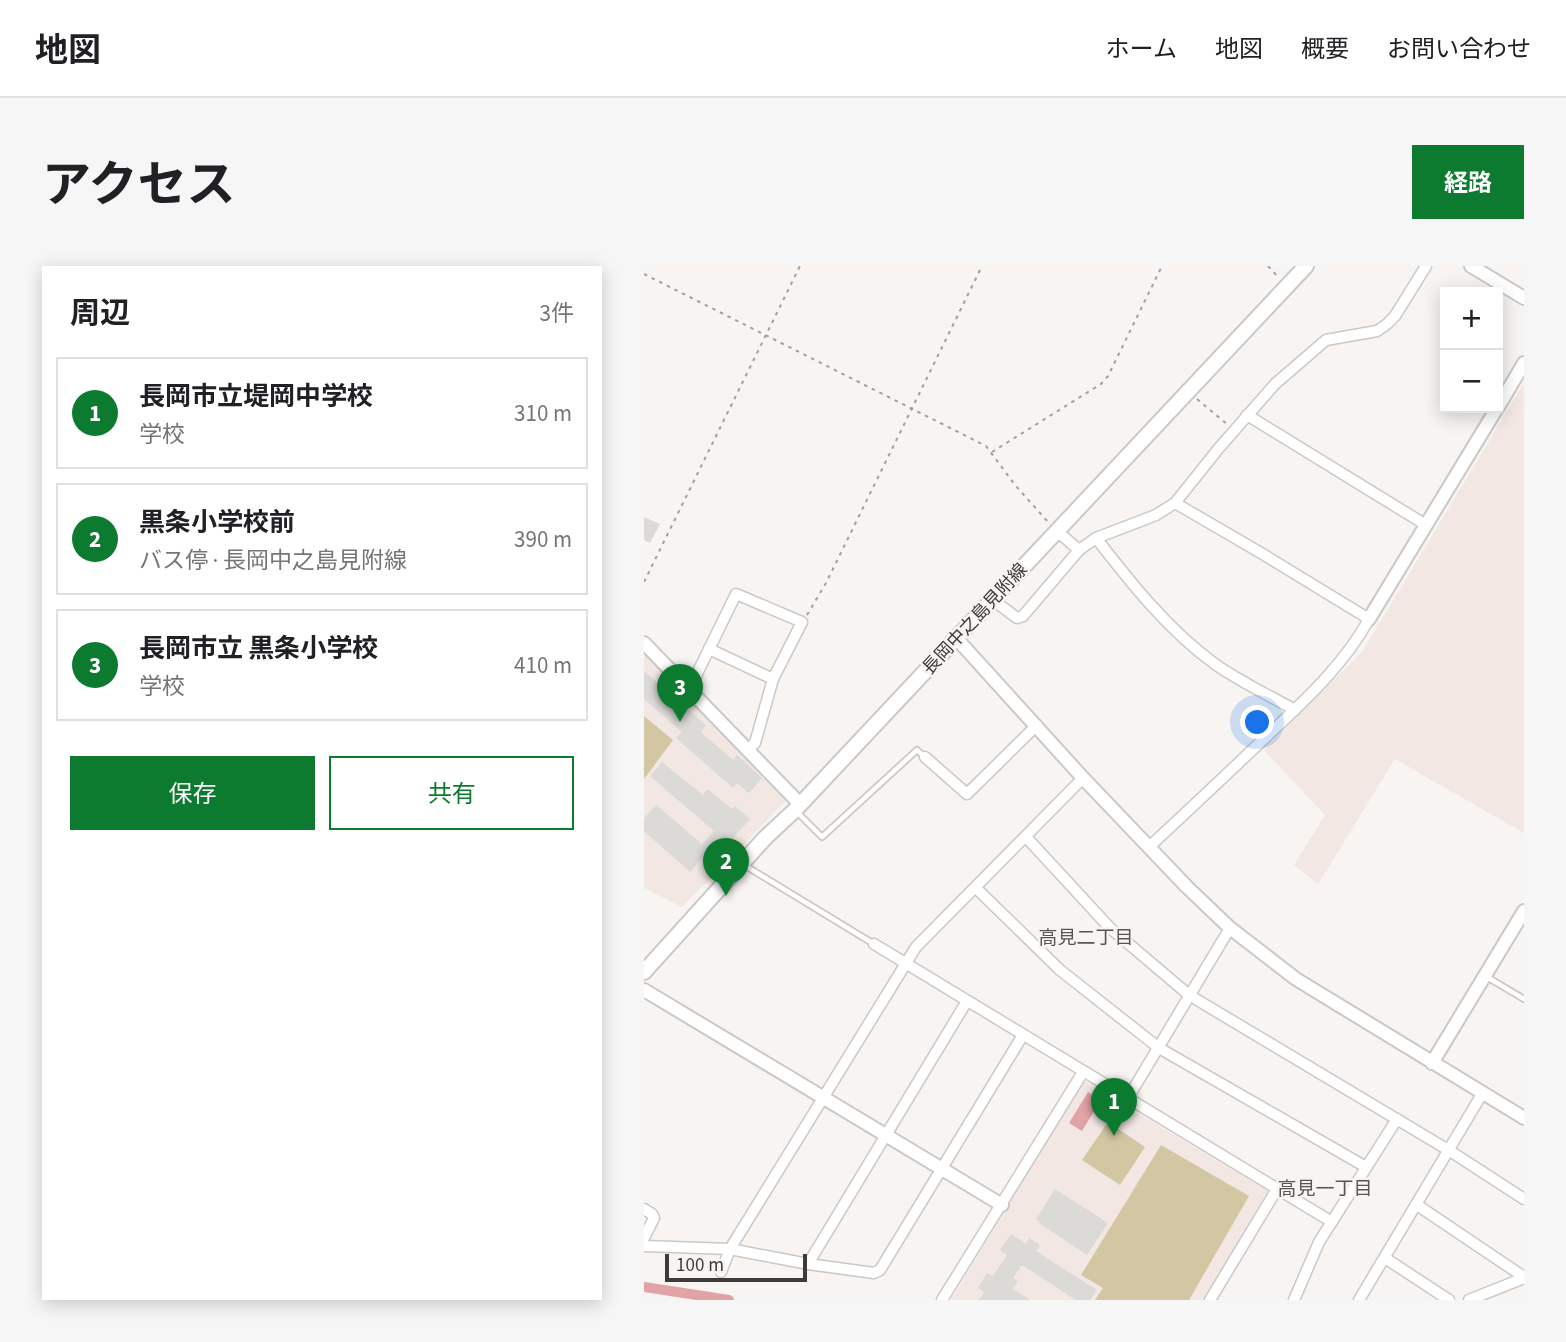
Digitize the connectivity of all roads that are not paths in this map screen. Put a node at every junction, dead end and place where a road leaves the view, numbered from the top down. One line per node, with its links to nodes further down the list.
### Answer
1 (1306, 266): 11 (main road, 長岡中之島見附線)
2 (1426, 266): 8 (street)
3 (1471, 266): 4 (street)
4 (1524, 298)
5 (1524, 363): 6 (street)
6 (1503, 397)
7 (1493, 413): 10 (street)
8 (1247, 415): 9 (street); 10 (street)
9 (1175, 503): 12 (street); 15 (street)
10 (1426, 525): 15 (street)
11 (1057, 531): 13 (street); 14 (main road, 長岡中之島見附線)
12 (1096, 538): 13 (street); 21 (street)
13 (1079, 550): 14 (street)
14 (993, 600): 16 (main road, 長岡中之島見附線)
15 (1369, 620): 21 (street)
16 (957, 639): 22 (street); 26 (main road, 長岡中之島見附線)
17 (644, 643): 20 (street)
18 (709, 649): 19 (street); 19 (street); 20 (street)
19 (773, 679): 23 (street)
20 (688, 690): 23 (street)
21 (1295, 710): 28 (street)
22 (1037, 725): 24 (street); 25 (street)
23 (748, 750): 26 (street)
24 (925, 757): 26 (lane)
25 (1083, 778): 27 (street); 28 (street)
26 (798, 807): 29 (main road, 長岡中之島見附線)
27 (1026, 838): 30 (street); 38 (street)
28 (1149, 847): 32 (street)
29 (743, 864): 33 (lane); 35 (main road, 長岡中之島見附線)
30 (976, 888): 34 (street); 42 (street)
31 (1524, 911): 36 (street)
32 (1230, 928): 38 (street); 43 (street)
33 (874, 944): 34 (street)
34 (906, 964): 40 (street); 46 (street)
35 (644, 972)
36 (1486, 977): 39 (lane); 43 (street)
37 (644, 990): 46 (street)
38 (1189, 995): 42 (street); 49 (street)
39 (1524, 999)
40 (967, 1001): 41 (street); 50 (street)
41 (1023, 1035): 44 (street); 53 (street)
42 (1159, 1048): 47 (street); 52 (street)
43 (1432, 1063): 45 (street)
44 (1083, 1072): 47 (street); 56 (street)
45 (1482, 1094): 48 (street); 51 (street)
46 (824, 1098): 50 (street); 62 (street)
47 (1128, 1098): 54 (street)
48 (1524, 1118)
49 (1397, 1119): 51 (street); 52 (street)
50 (887, 1136): 53 (street); 64 (street)
51 (1450, 1151): 55 (street); 57 (street)
52 (1366, 1167): 59 (street)
53 (943, 1169): 56 (street); 64 (street)
54 (1277, 1189): 59 (street); 68 (street)
55 (1524, 1199)
56 (1002, 1205): 67 (street)
57 (1417, 1205): 63 (street); 66 (street)
58 (644, 1209): 60 (street)
59 (1332, 1222): 69 (street)
60 (644, 1238)
61 (644, 1246): 62 (street)
62 (730, 1249): 64 (street); 65 (street)
63 (1385, 1258): 70 (street); 71 (street)
64 (808, 1264)
65 (721, 1272)
66 (1524, 1278): 72 (street)
67 (942, 1300)
68 (1210, 1300)
69 (1294, 1300)
70 (1359, 1300)
71 (1449, 1300)
72 (1469, 1300)

